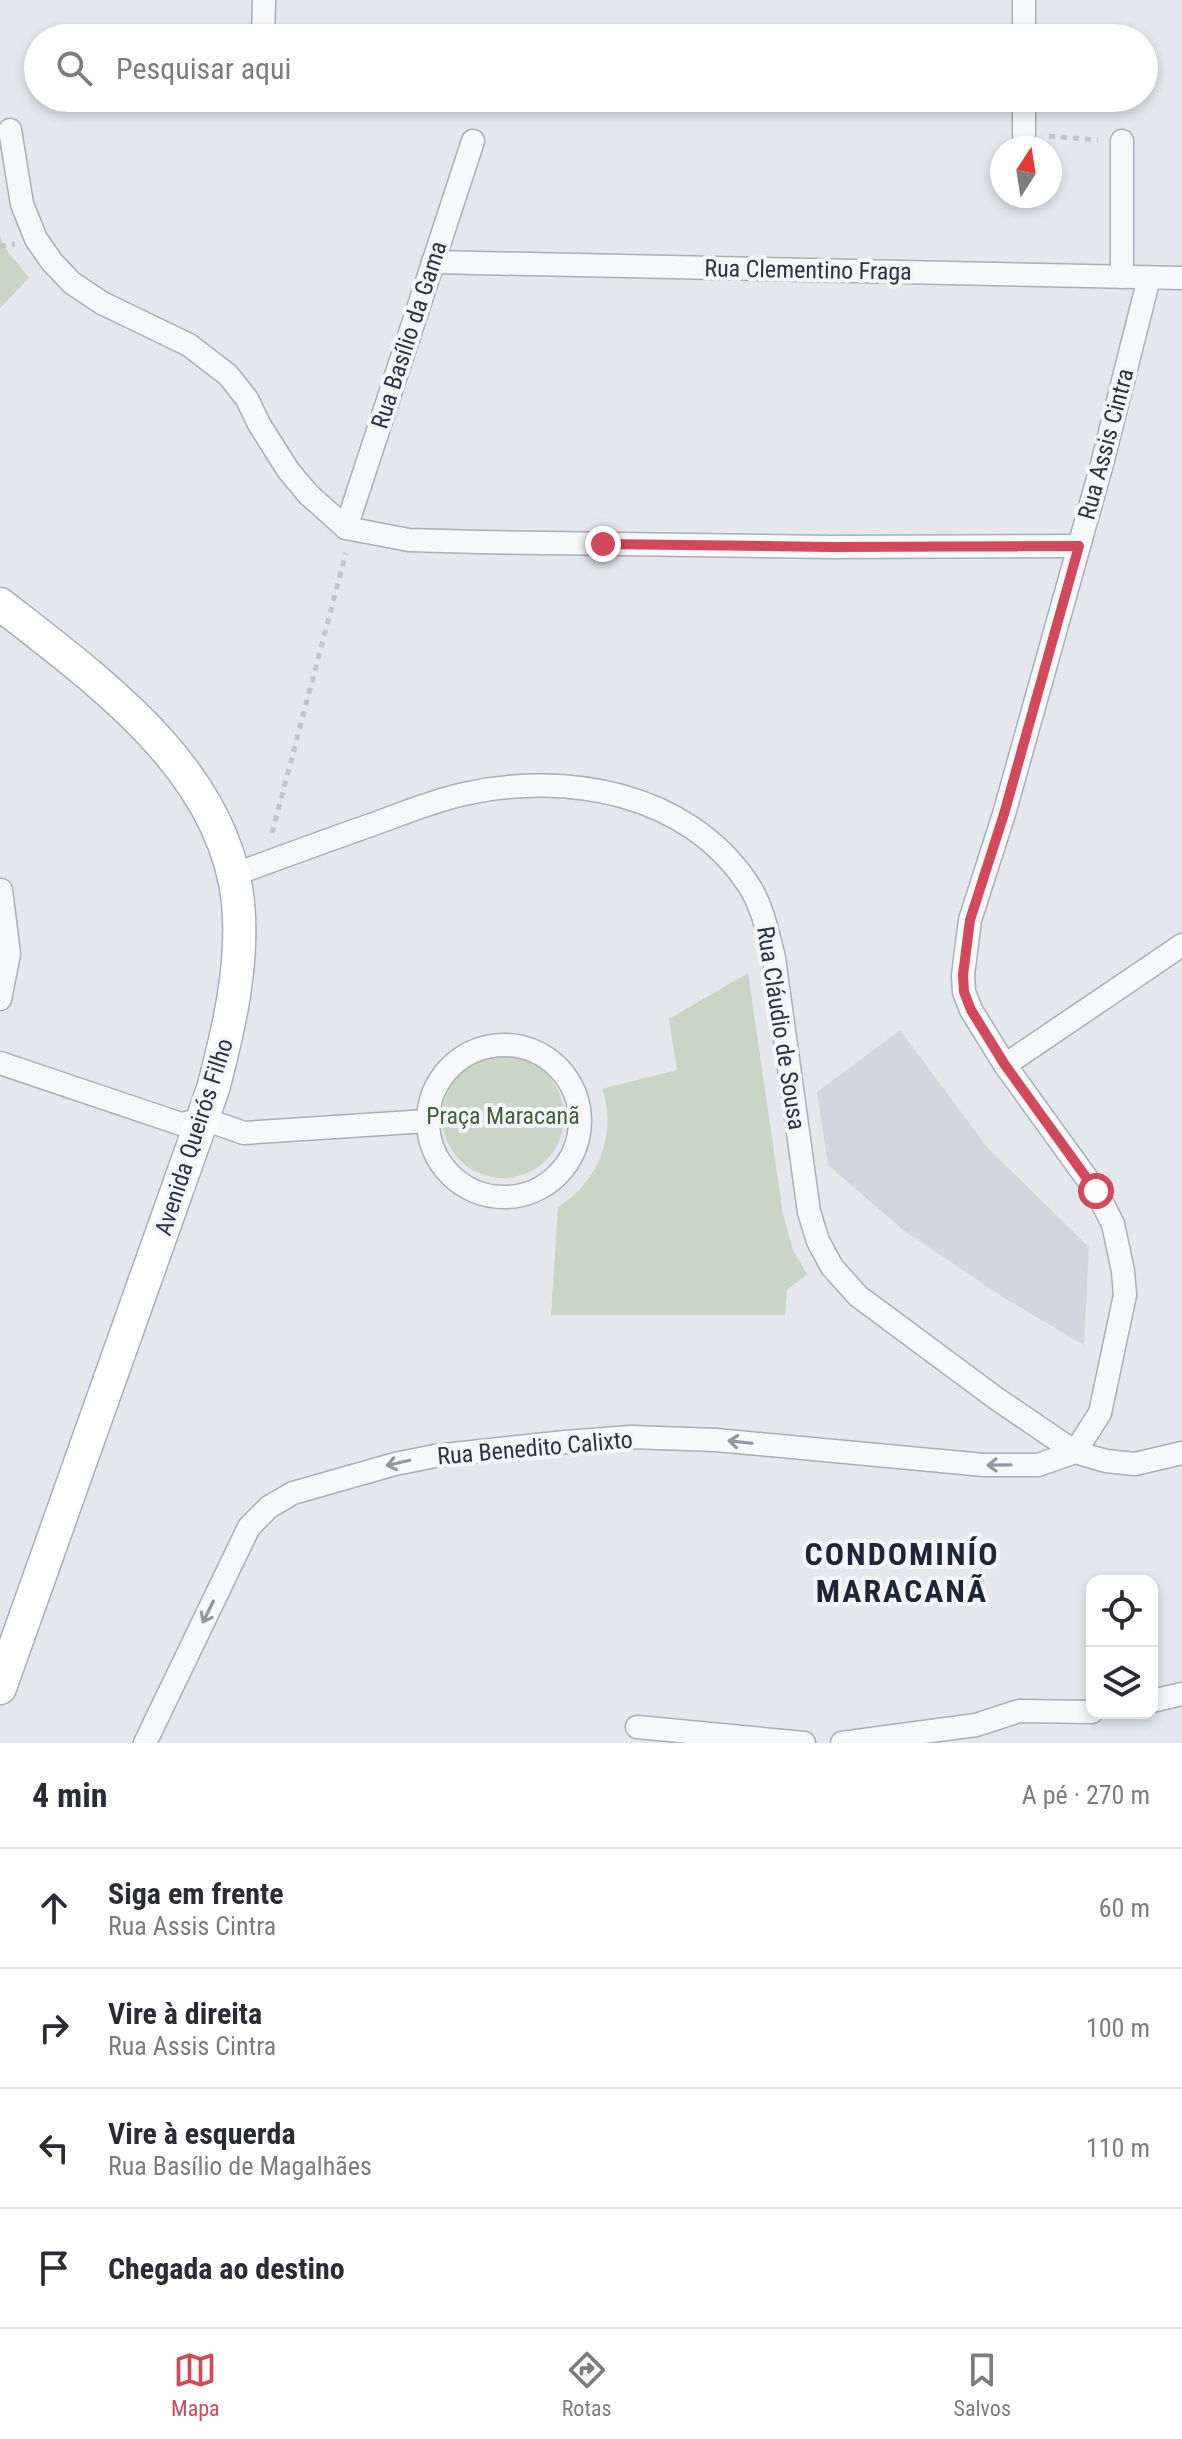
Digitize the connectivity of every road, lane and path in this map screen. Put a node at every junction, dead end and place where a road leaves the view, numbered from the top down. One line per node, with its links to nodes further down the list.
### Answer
1 (264, 0): 3 (street)
2 (1024, 0): 4 (street)
3 (263, 24)
4 (1024, 24)
5 (1024, 112): 7 (street)
6 (10, 130): 14 (street)
7 (1024, 134): 9 (path)
8 (473, 141): 10 (street, Rua Basílio da Gama)
9 (1122, 141): 11 (street)
10 (433, 262): 11 (street, Rua Clementino Fraga); 14 (street, Rua Basílio da Gama)
11 (1122, 277): 12 (street, Rua Clementino Fraga)
12 (1149, 278): 13 (street, Rua Clementino Fraga); 15 (street, Rua Assis Cintra)
13 (1182, 278)
14 (346, 528): 15 (street); 17 (path)
15 (1079, 546): 23 (street, Rua Assis Cintra)
16 (0, 604): 18 (main road, Avenida Queirós Filho)
17 (272, 835)
18 (233, 875): 24 (main road, Avenida Queirós Filho); 26 (street, Rua Cláudio de Sousa)
19 (1, 890): 21 (street)
20 (1182, 945): 23 (street)
21 (0, 999)
22 (0, 1063): 24 (street)
23 (1005, 1065): 26 (street, Rua Assis Cintra)
24 (204, 1119): 25 (street); 28 (main road, Avenida Queirós Filho)
25 (427, 1121): 25 (street)
26 (1075, 1452): 27 (street, Rua Cláudio de Sousa); 33 (street, Rua Benedito Calixto, one-way to 33)
27 (1182, 1453)
28 (0, 1688)
29 (1182, 1694): 30 (street)
30 (1158, 1700)
31 (1086, 1712): 35 (street)
32 (637, 1727): 34 (street)
33 (145, 1743)
34 (804, 1743)
35 (842, 1743)

